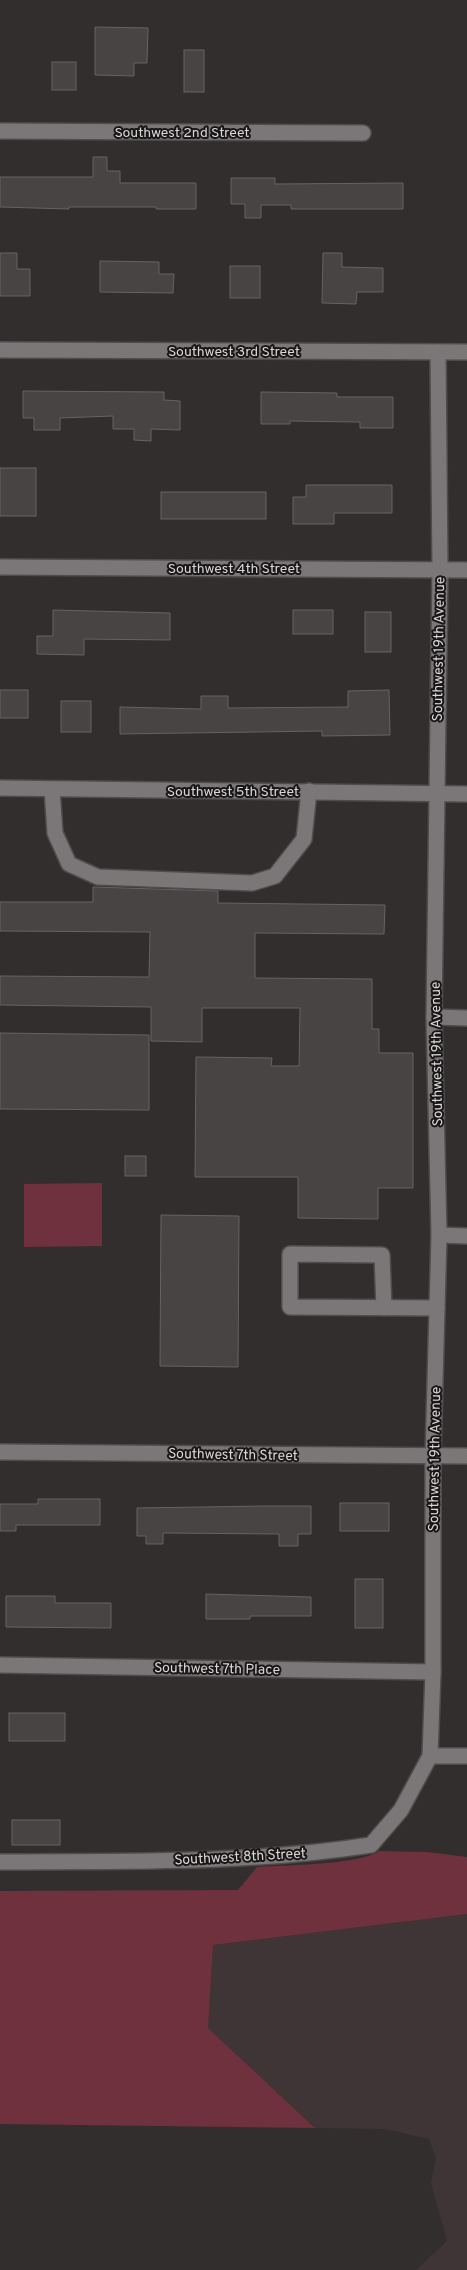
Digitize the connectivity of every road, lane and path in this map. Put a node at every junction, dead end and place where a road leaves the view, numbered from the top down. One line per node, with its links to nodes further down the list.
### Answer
1 (0, 131): 2 (street, Southwest 2nd Street)
2 (363, 133)
3 (0, 350): 4 (street, Southwest 3rd Street)
4 (438, 352): 5 (street, Southwest 3rd Street); 7 (street, Southwest 19th Avenue)
5 (467, 352)
6 (0, 568): 7 (street, Southwest 4th Street)
7 (440, 569): 8 (street, Southwest 4th Street); 12 (street, Southwest 19th Avenue)
8 (467, 570)
9 (0, 788): 10 (street, Southwest 5th Street)
10 (52, 789): 11 (street, Southwest 5th Street); 11 (street)
11 (309, 791): 12 (street, Southwest 5th Street)
12 (436, 793): 13 (street, Southwest 5th Street); 14 (street, Southwest 19th Avenue)
13 (467, 794)
14 (434, 1018): 15 (street); 16 (street, Southwest 19th Avenue)
15 (467, 1018)
16 (439, 1235): 17 (street); 19 (street, Southwest 19th Avenue)
17 (467, 1236)
18 (384, 1308): 18 (street); 19 (street)
19 (437, 1308): 21 (street, Southwest 19th Avenue)
20 (0, 1452): 21 (street, Southwest 7th Street)
21 (433, 1456): 22 (street, Southwest 7th Street); 24 (street, Southwest 19th Avenue)
22 (467, 1456)
23 (0, 1665): 24 (street, Southwest 7th Place)
24 (433, 1672): 25 (street, Southwest 19th Avenue)
25 (430, 1756): 26 (street); 27 (street, Southwest 8th Street)
26 (467, 1756)
27 (0, 1862)

